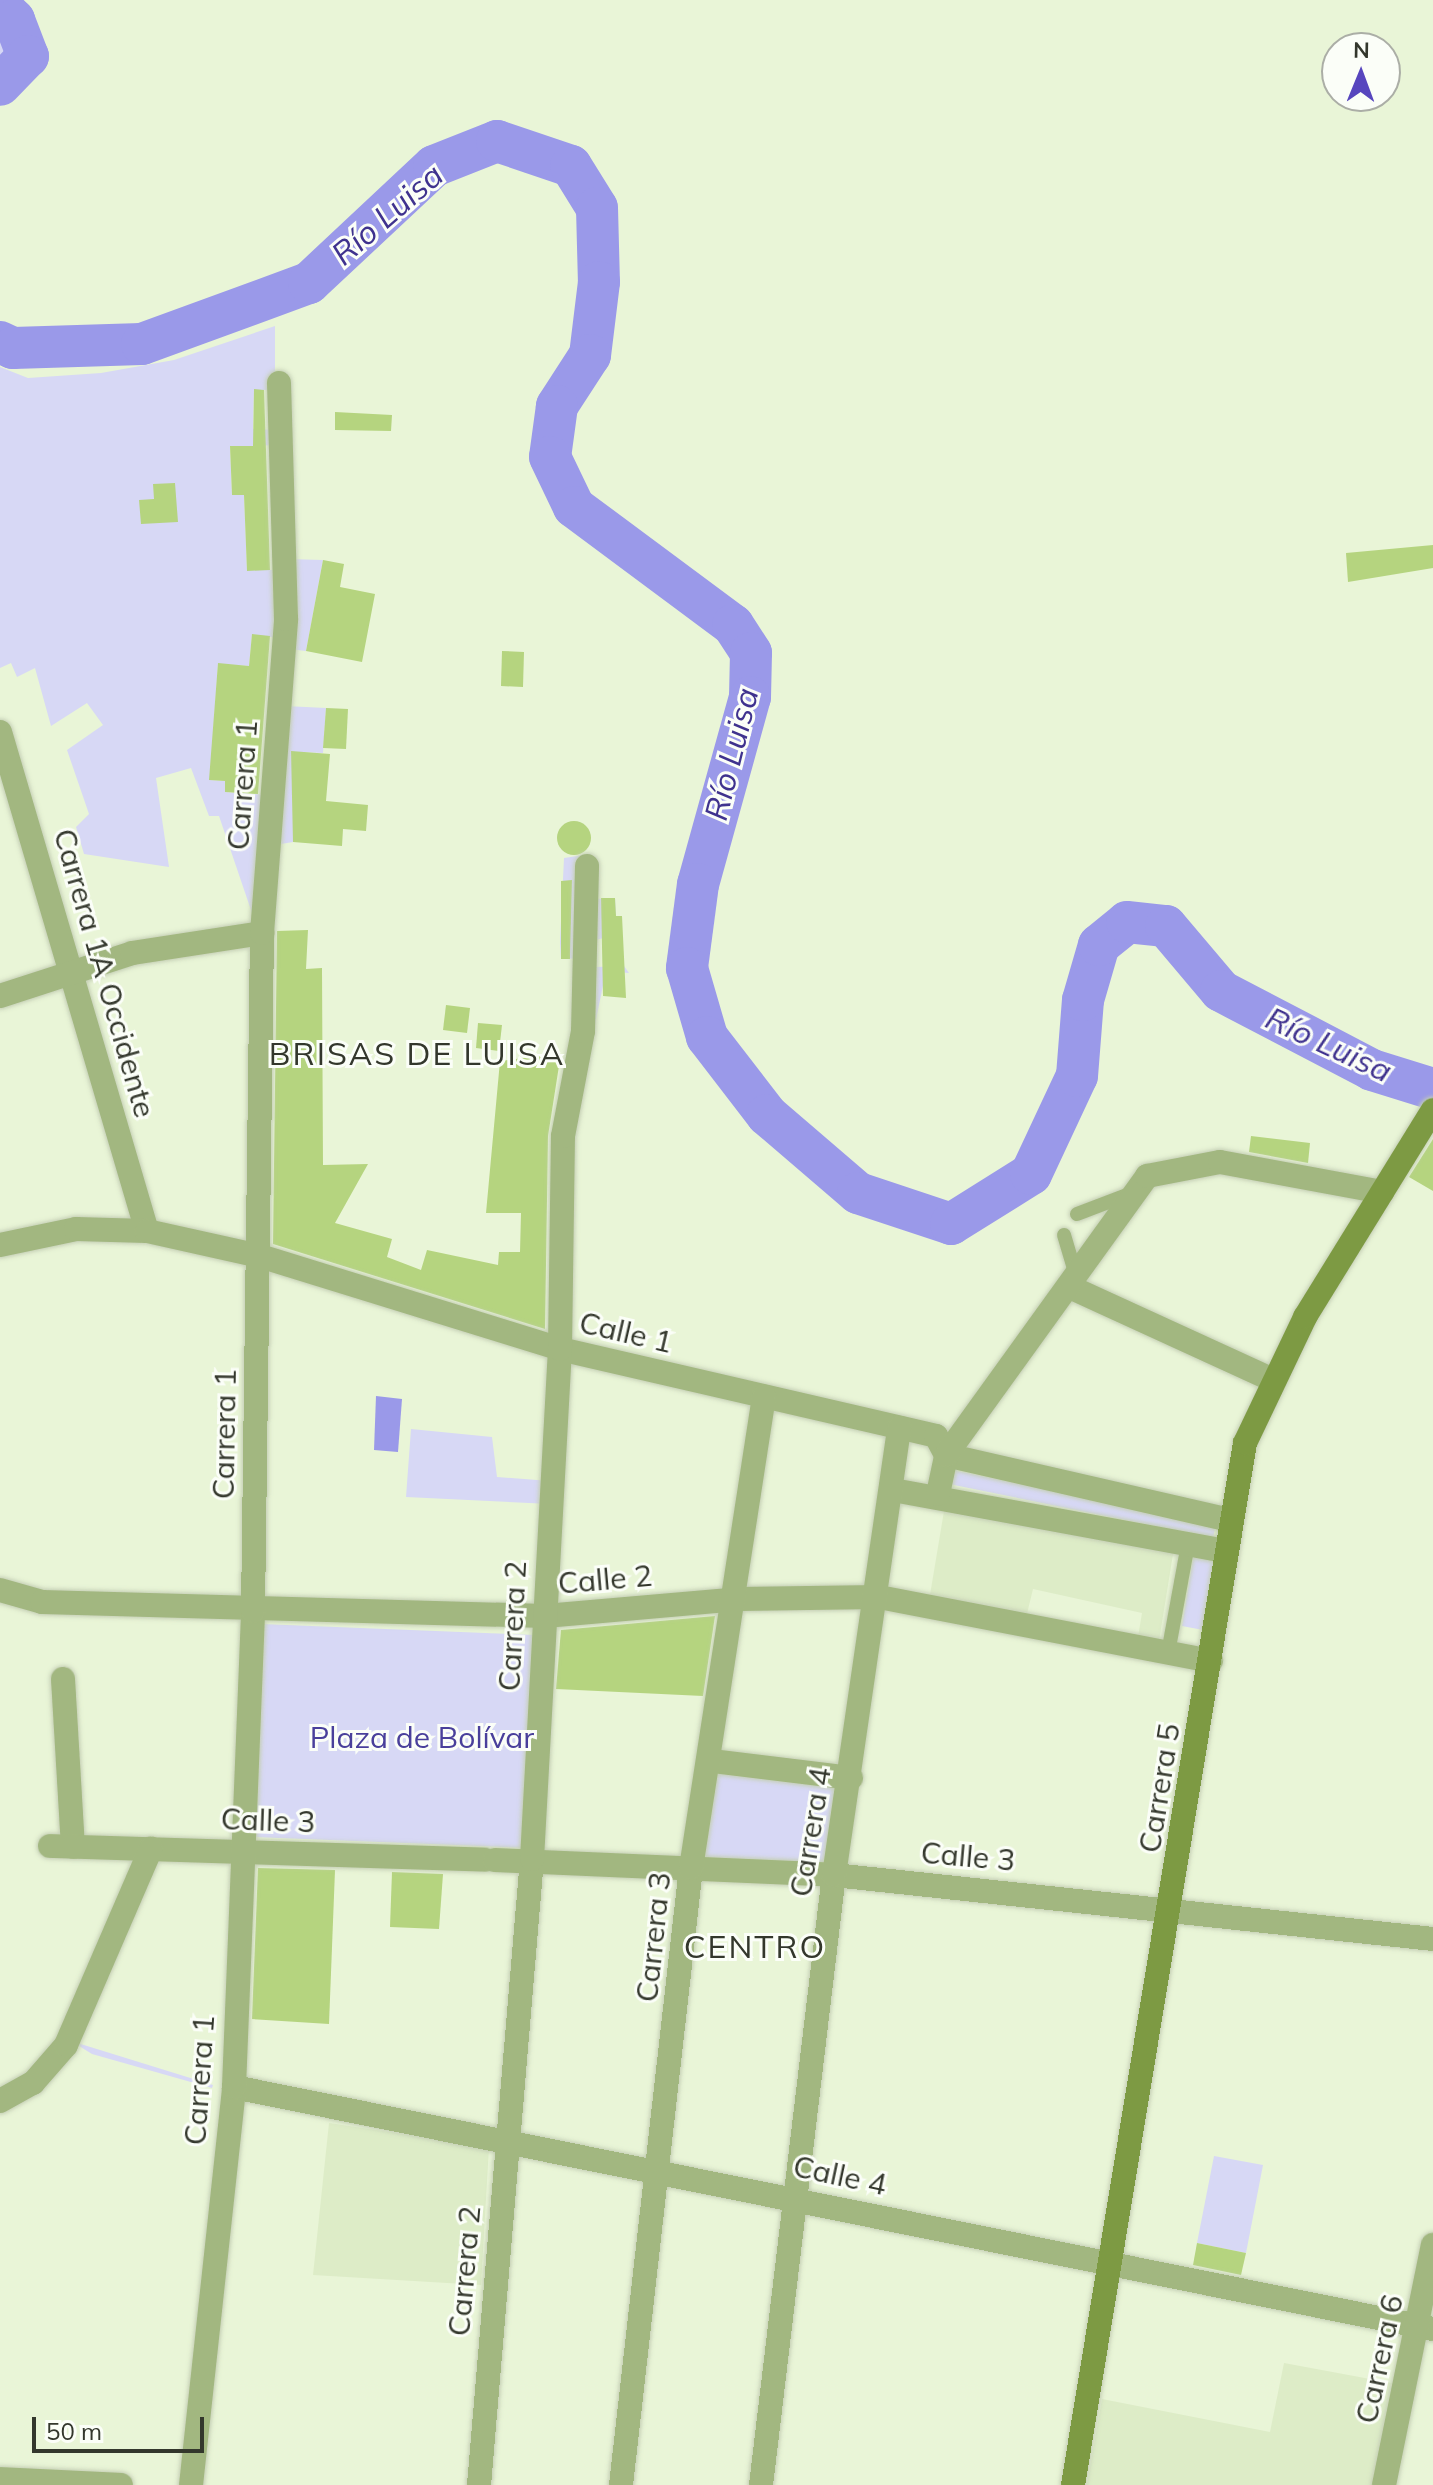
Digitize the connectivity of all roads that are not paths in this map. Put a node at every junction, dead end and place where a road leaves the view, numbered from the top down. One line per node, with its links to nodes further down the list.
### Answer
1 (279, 383): 4 (street, Carrera 1)
2 (0, 732): 5 (street, Carrera 1A Occidente)
3 (587, 866): 16 (street, Carrera 2)
4 (262, 933): 5 (street); 14 (street, Carrera 1)
5 (74, 976): 6 (street); 11 (street, Carrera 1A Occidente)
6 (0, 996)
7 (1433, 1110): 9 (main road, Carrera 5)
8 (1142, 1184): 9 (street); 10 (lane); 15 (street)
9 (1382, 1192): 17 (main road, Carrera 5)
10 (1077, 1214)
11 (147, 1231): 13 (street, Calle 1); 14 (street, Calle 1)
12 (1064, 1235): 15 (lane)
13 (0, 1245)
14 (260, 1256): 16 (street, Calle 1); 29 (street, Carrera 1)
15 (1075, 1284): 17 (street); 20 (street)
16 (560, 1349): 18 (street, Calle 1); 30 (street, Carrera 2)
17 (1273, 1380): 23 (main road, Carrera 5)
18 (764, 1397): 19 (street, Calle 1); 28 (street, Carrera 3)
19 (899, 1428): 20 (street, Calle 1); 21 (street, Carrera 4)
20 (946, 1455): 22 (street); 23 (street, Calle 1)
21 (893, 1490): 22 (street); 27 (street, Carrera 4)
22 (938, 1494): 24 (street)
23 (1229, 1520): 25 (main road, Carrera 5)
24 (1188, 1544): 25 (street); 31 (lane)
25 (1224, 1551): 32 (main road, Carrera 5)
26 (0, 1590): 29 (street, Calle 2)
27 (879, 1597): 28 (street, Calle 2); 31 (street, Calle 2); 35 (street, Carrera 4)
28 (738, 1599): 30 (street, Calle 2); 34 (street, Carrera 3)
29 (253, 1611): 30 (street, Calle 2); 37 (street, Carrera 1)
30 (545, 1616): 38 (street, Carrera 2)
31 (1168, 1653): 32 (street, Calle 2)
32 (1211, 1661): 41 (main road, Carrera 5)
33 (63, 1679): 36 (street, Calle 3)
34 (713, 1761): 35 (street); 39 (street, Carrera 3)
35 (851, 1778): 40 (street, Carrera 4)
36 (151, 1849): 37 (street, Calle 3); 44 (street)
37 (243, 1850): 38 (street, Calle 3); 43 (street, Carrera 1)
38 (532, 1859): 39 (street, Calle 3); 45 (street, Carrera 2)
39 (691, 1868): 40 (street, Calle 3); 46 (street, Carrera 3)
40 (834, 1875): 41 (street, Calle 3); 47 (street, Carrera 4)
41 (1174, 1907): 42 (street, Calle 3); 49 (main road, Carrera 5)
42 (1433, 1939)
43 (234, 2087): 45 (street, Calle 4); 53 (street, Carrera 1)
44 (0, 2101)
45 (507, 2141): 46 (street, Calle 4); 54 (street, Carrera 2)
46 (661, 2172): 47 (street, Calle 4); 55 (street, Carrera 3)
47 (795, 2198): 49 (street, Calle 4); 56 (street, Carrera 4)
48 (1433, 2245): 50 (street, Carrera 6)
49 (1112, 2263): 50 (street, Calle 4); 57 (main road, Carrera 5)
50 (1427, 2328): 58 (street, Carrera 6)
51 (0, 2479): 52 (street)
52 (121, 2485)
53 (191, 2485)
54 (479, 2485)
55 (621, 2485)
56 (761, 2485)
57 (1073, 2485)
58 (1384, 2485)

